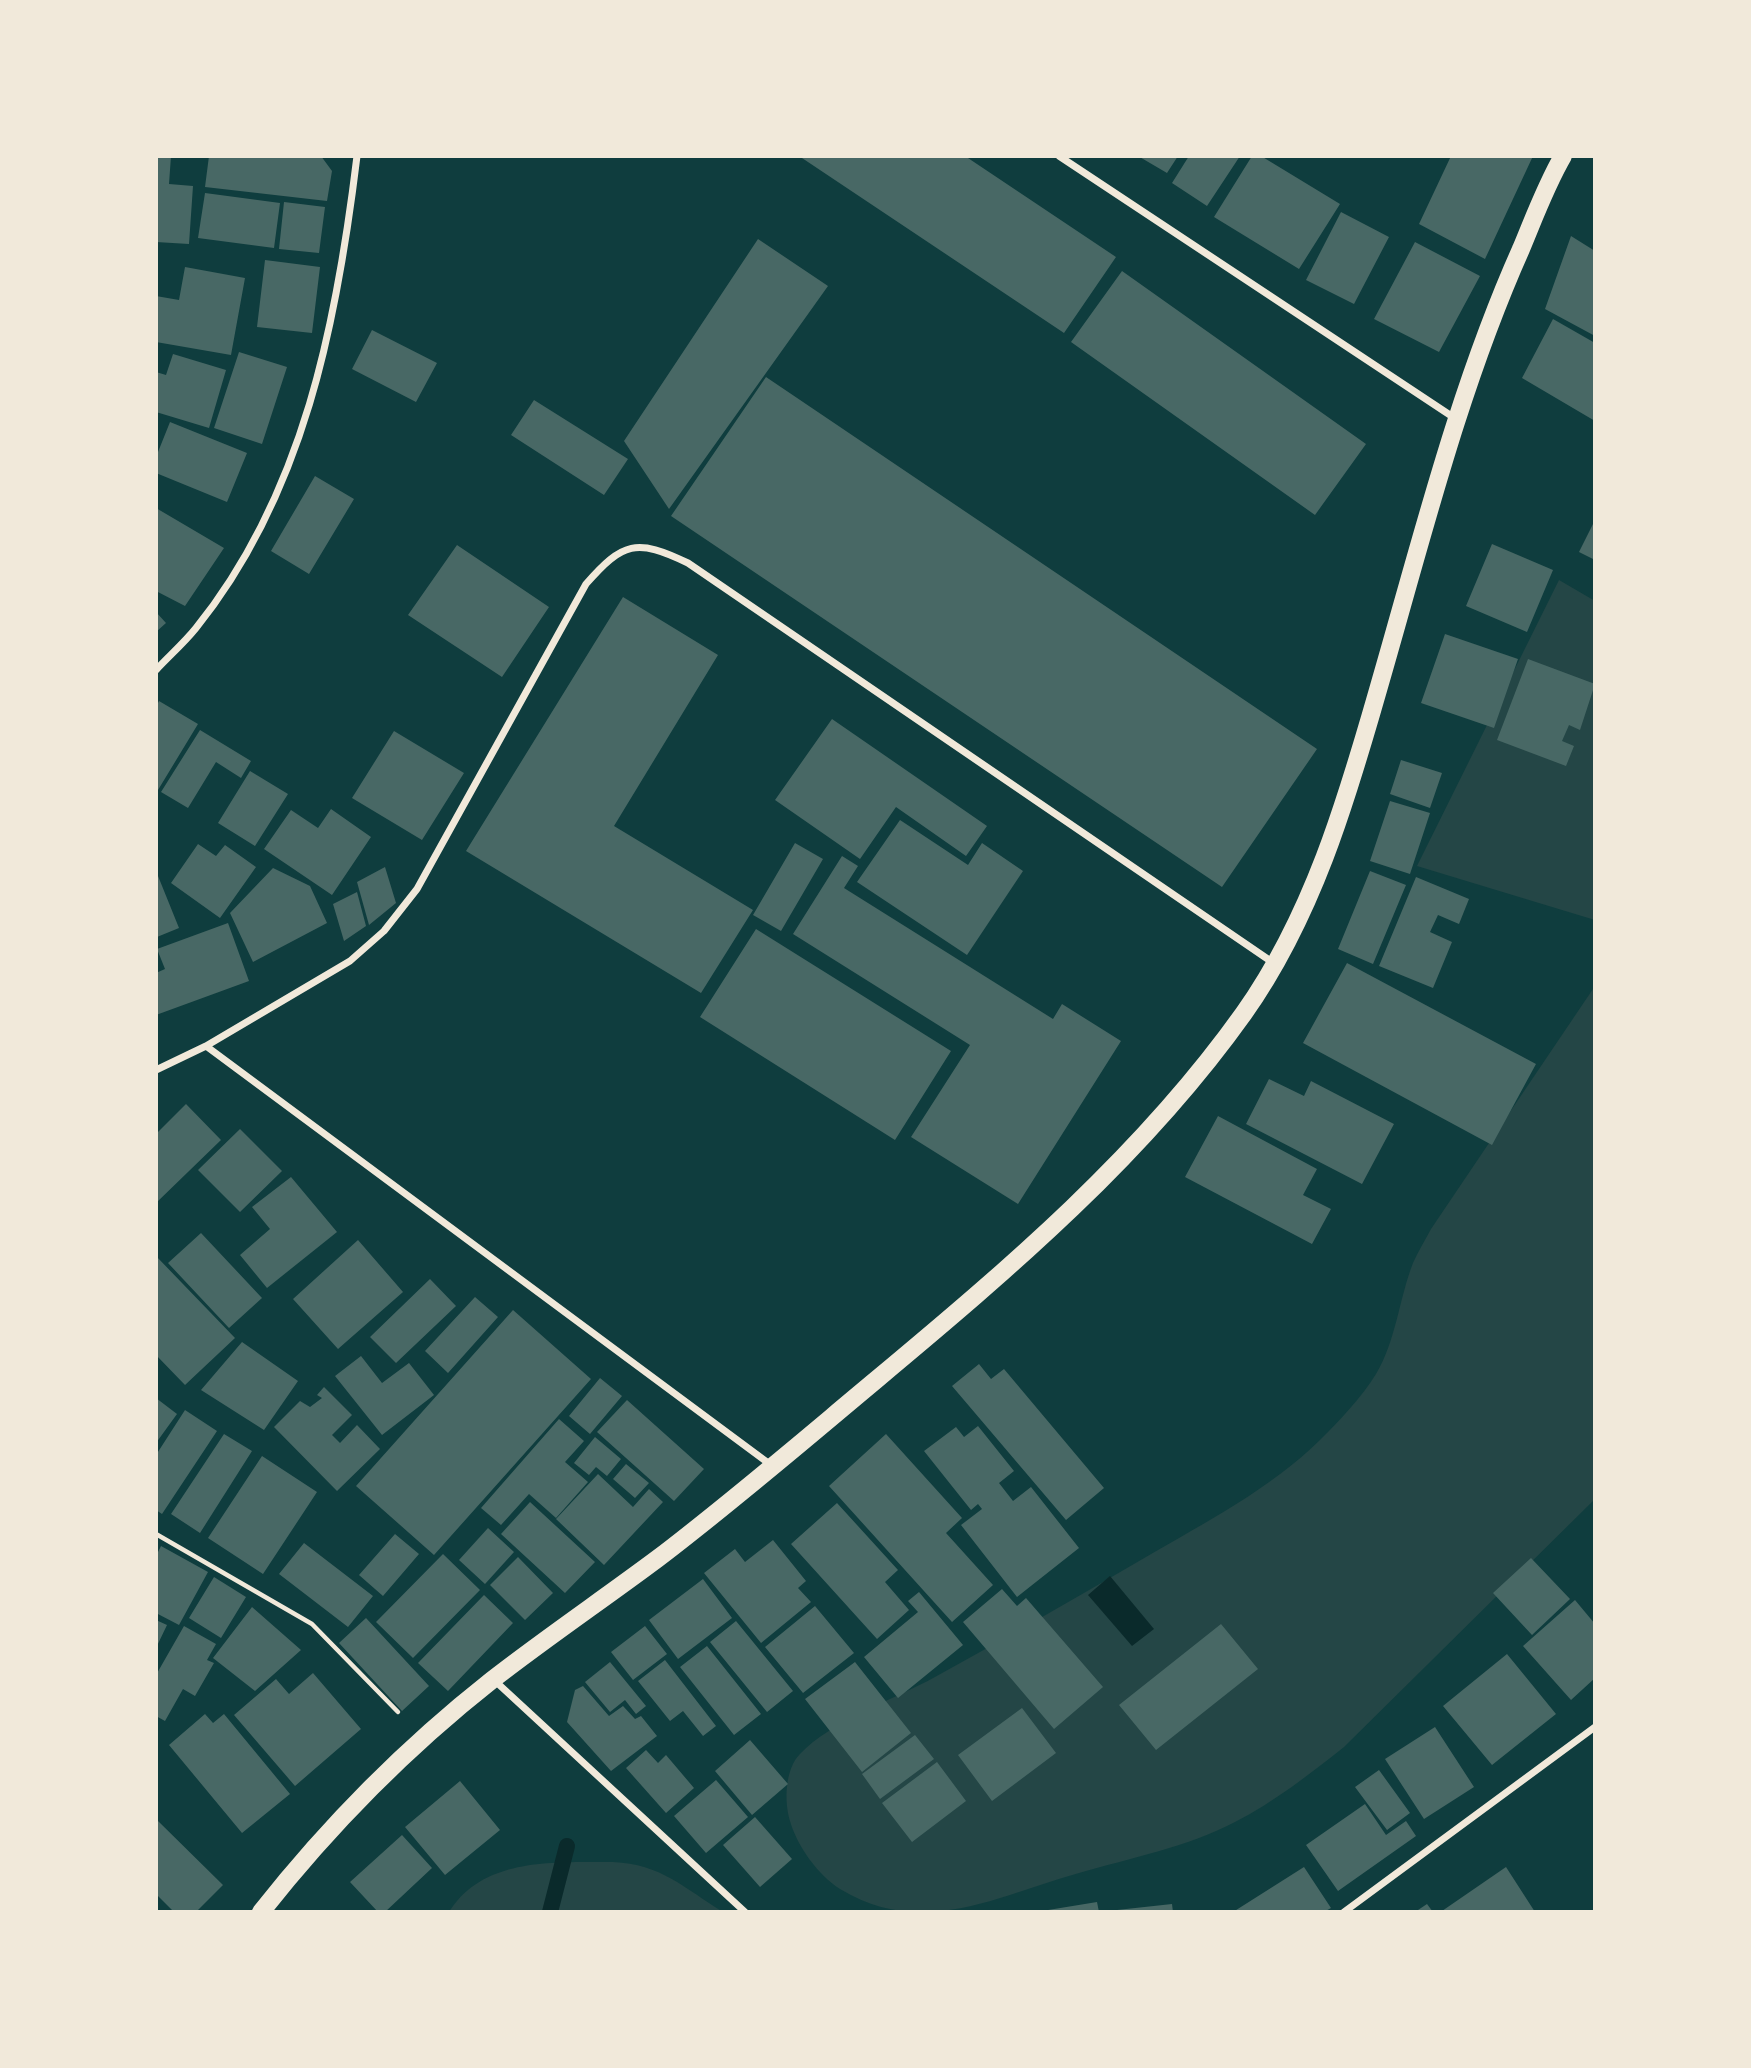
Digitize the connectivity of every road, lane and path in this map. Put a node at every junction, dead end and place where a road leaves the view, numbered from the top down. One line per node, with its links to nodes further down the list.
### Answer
1 (357, 156): 5 (street)
2 (1059, 156): 4 (street)
3 (1563, 156): 4 (main road)
4 (1456, 419): 6 (main road)
5 (156, 670)
6 (1276, 965): 7 (street); 9 (main road)
7 (206, 1046): 8 (street); 9 (street)
8 (156, 1070)
9 (772, 1466): 11 (main road)
10 (156, 1534): 13 (path)
11 (493, 1679): 13 (main road); 15 (street)
12 (1595, 1727): 16 (street)
13 (424, 1737): 14 (main road)
14 (261, 1912)
15 (745, 1912)
16 (1343, 1912)

